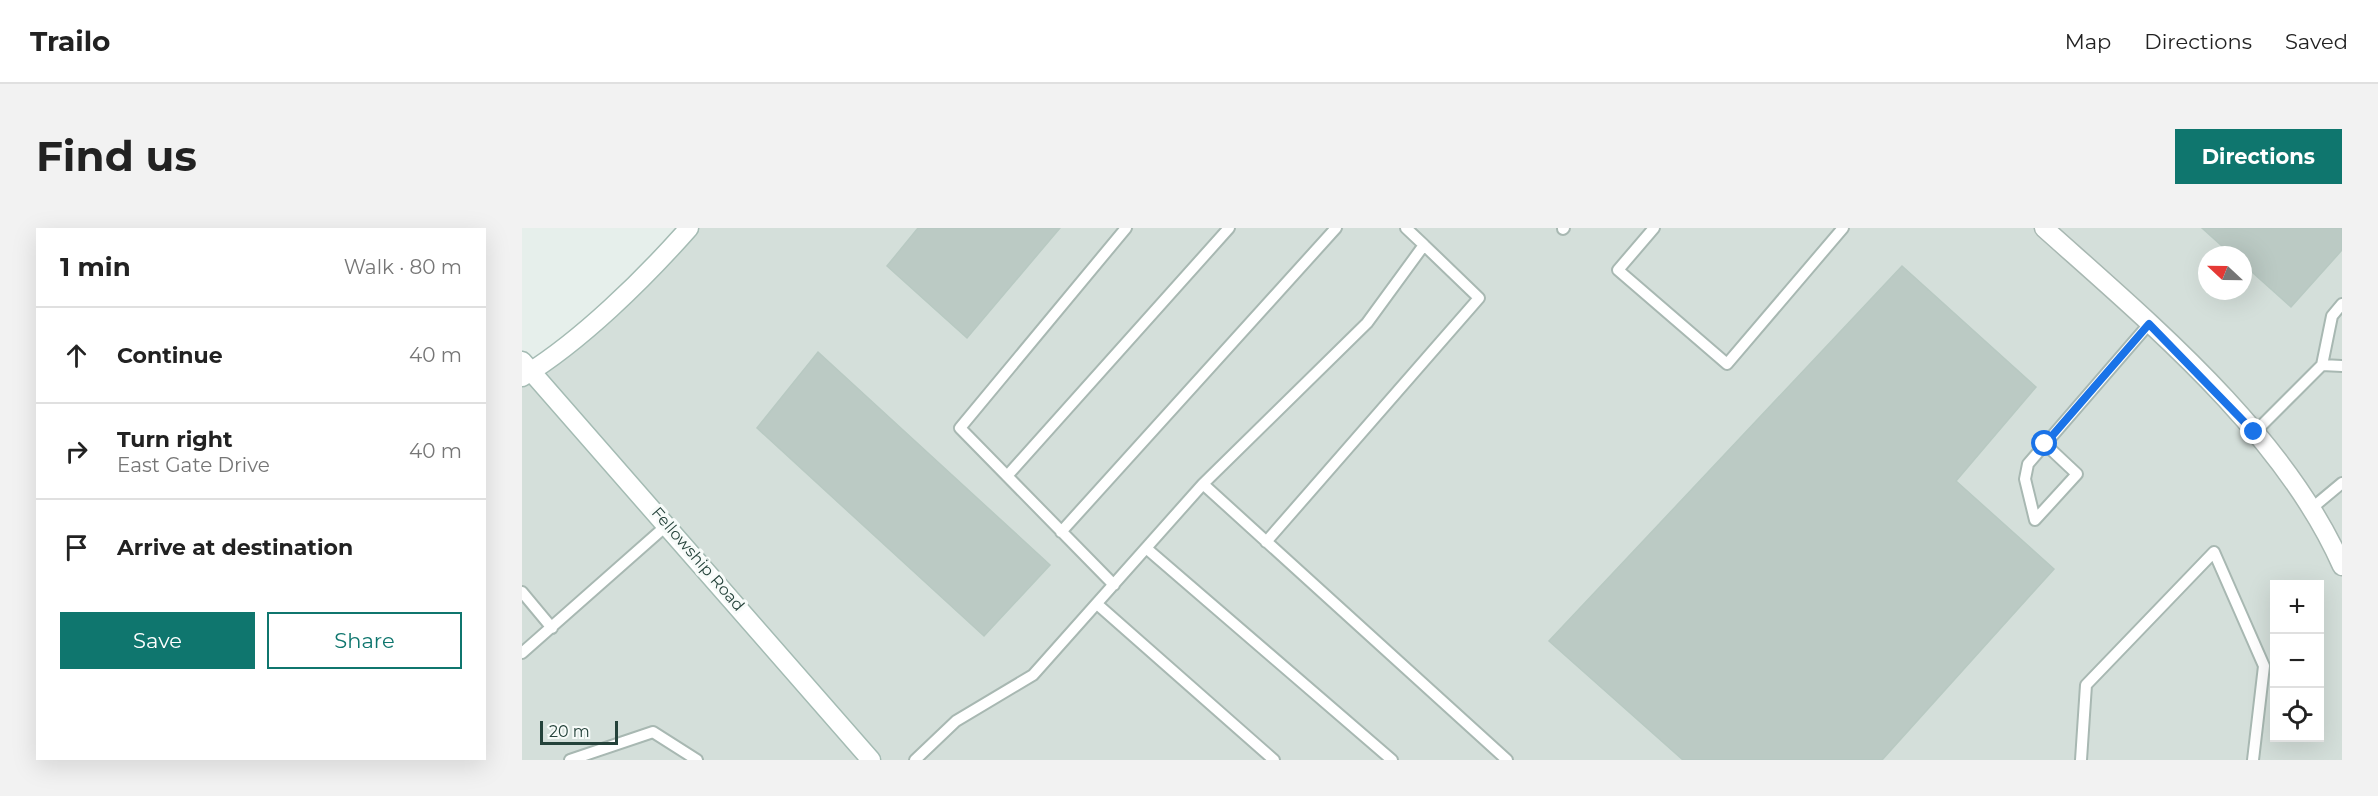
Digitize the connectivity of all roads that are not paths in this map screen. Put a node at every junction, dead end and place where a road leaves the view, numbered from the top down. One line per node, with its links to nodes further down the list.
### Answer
1 (689, 228): 14 (street)
2 (1126, 228): 17 (lane)
3 (1229, 228): 17 (lane)
4 (1336, 228): 22 (lane)
5 (1406, 228): 9 (lane)
6 (1654, 228): 7 (lane)
7 (1843, 228)
8 (2044, 228): 11 (street)
9 (1424, 245): 19 (lane); 23 (lane)
10 (2342, 304): 12 (lane)
11 (2149, 324): 15 (street); 16 (lane)
12 (2322, 365): 13 (lane); 15 (lane)
13 (2342, 366)
14 (525, 370): 21 (street, Fellowship Road)
15 (2254, 432): 20 (street)
16 (2045, 444): 16 (lane)
17 (1007, 476): 22 (lane)
18 (2342, 483): 20 (lane)
19 (1203, 484): 23 (lane); 24 (lane)
20 (2312, 508): 25 (street)
21 (667, 525): 29 (lane); 33 (street, Fellowship Road)
22 (1061, 532): 26 (lane)
23 (1266, 542): 37 (lane)
24 (1146, 548): 26 (lane); 36 (lane)
25 (2342, 566)
26 (1114, 585): 28 (lane)
27 (522, 592): 29 (lane)
28 (1097, 604): 34 (lane); 35 (lane)
29 (552, 628): 30 (lane)
30 (522, 653)
31 (570, 760): 32 (lane)
32 (697, 760)
33 (871, 760)
34 (915, 760)
35 (1274, 760)
36 (1392, 760)
37 (1507, 760)
38 (2081, 760): 39 (lane)
39 (2253, 760)

